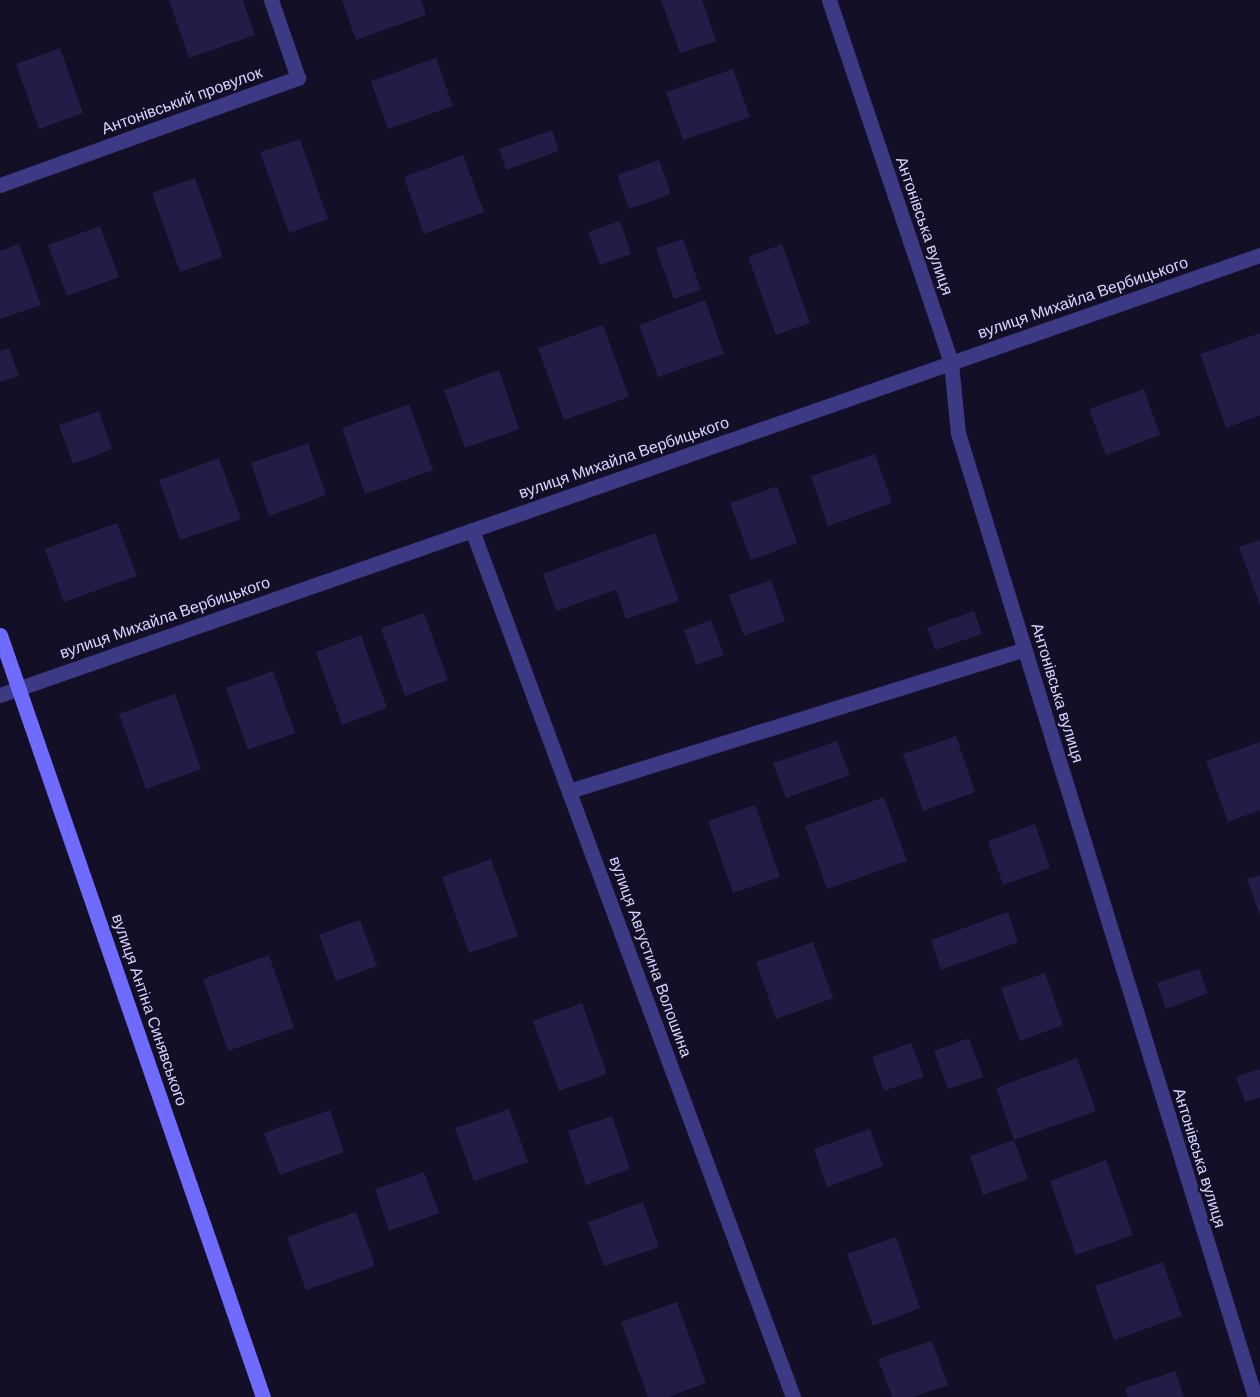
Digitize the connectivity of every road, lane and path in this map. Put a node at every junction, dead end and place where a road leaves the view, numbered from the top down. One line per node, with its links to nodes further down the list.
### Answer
1 (271, 0): 3 (street, Антонівський провулок)
2 (829, 0): 5 (street, Антонівська вулиця)
3 (0, 185)
4 (1260, 255): 5 (street, вулиця Михайла Вербицького)
5 (951, 363): 6 (street, вулиця Михайла Вербицького); 8 (street, Антонівська вулиця)
6 (472, 530): 9 (street, вулиця Михайла Вербицького); 11 (street, вулиця Августина Волошина)
7 (0, 635): 9 (street, вулиця Антіна Синявського)
8 (1024, 649): 11 (street); 14 (street, Антонівська вулиця)
9 (19, 688): 10 (street, вулиця Михайла Вербицького); 12 (street, вулиця Антіна Синявського)
10 (0, 694)
11 (569, 791): 13 (street, вулиця Августина Волошина)
12 (263, 1397)
13 (793, 1397)
14 (1255, 1397)

